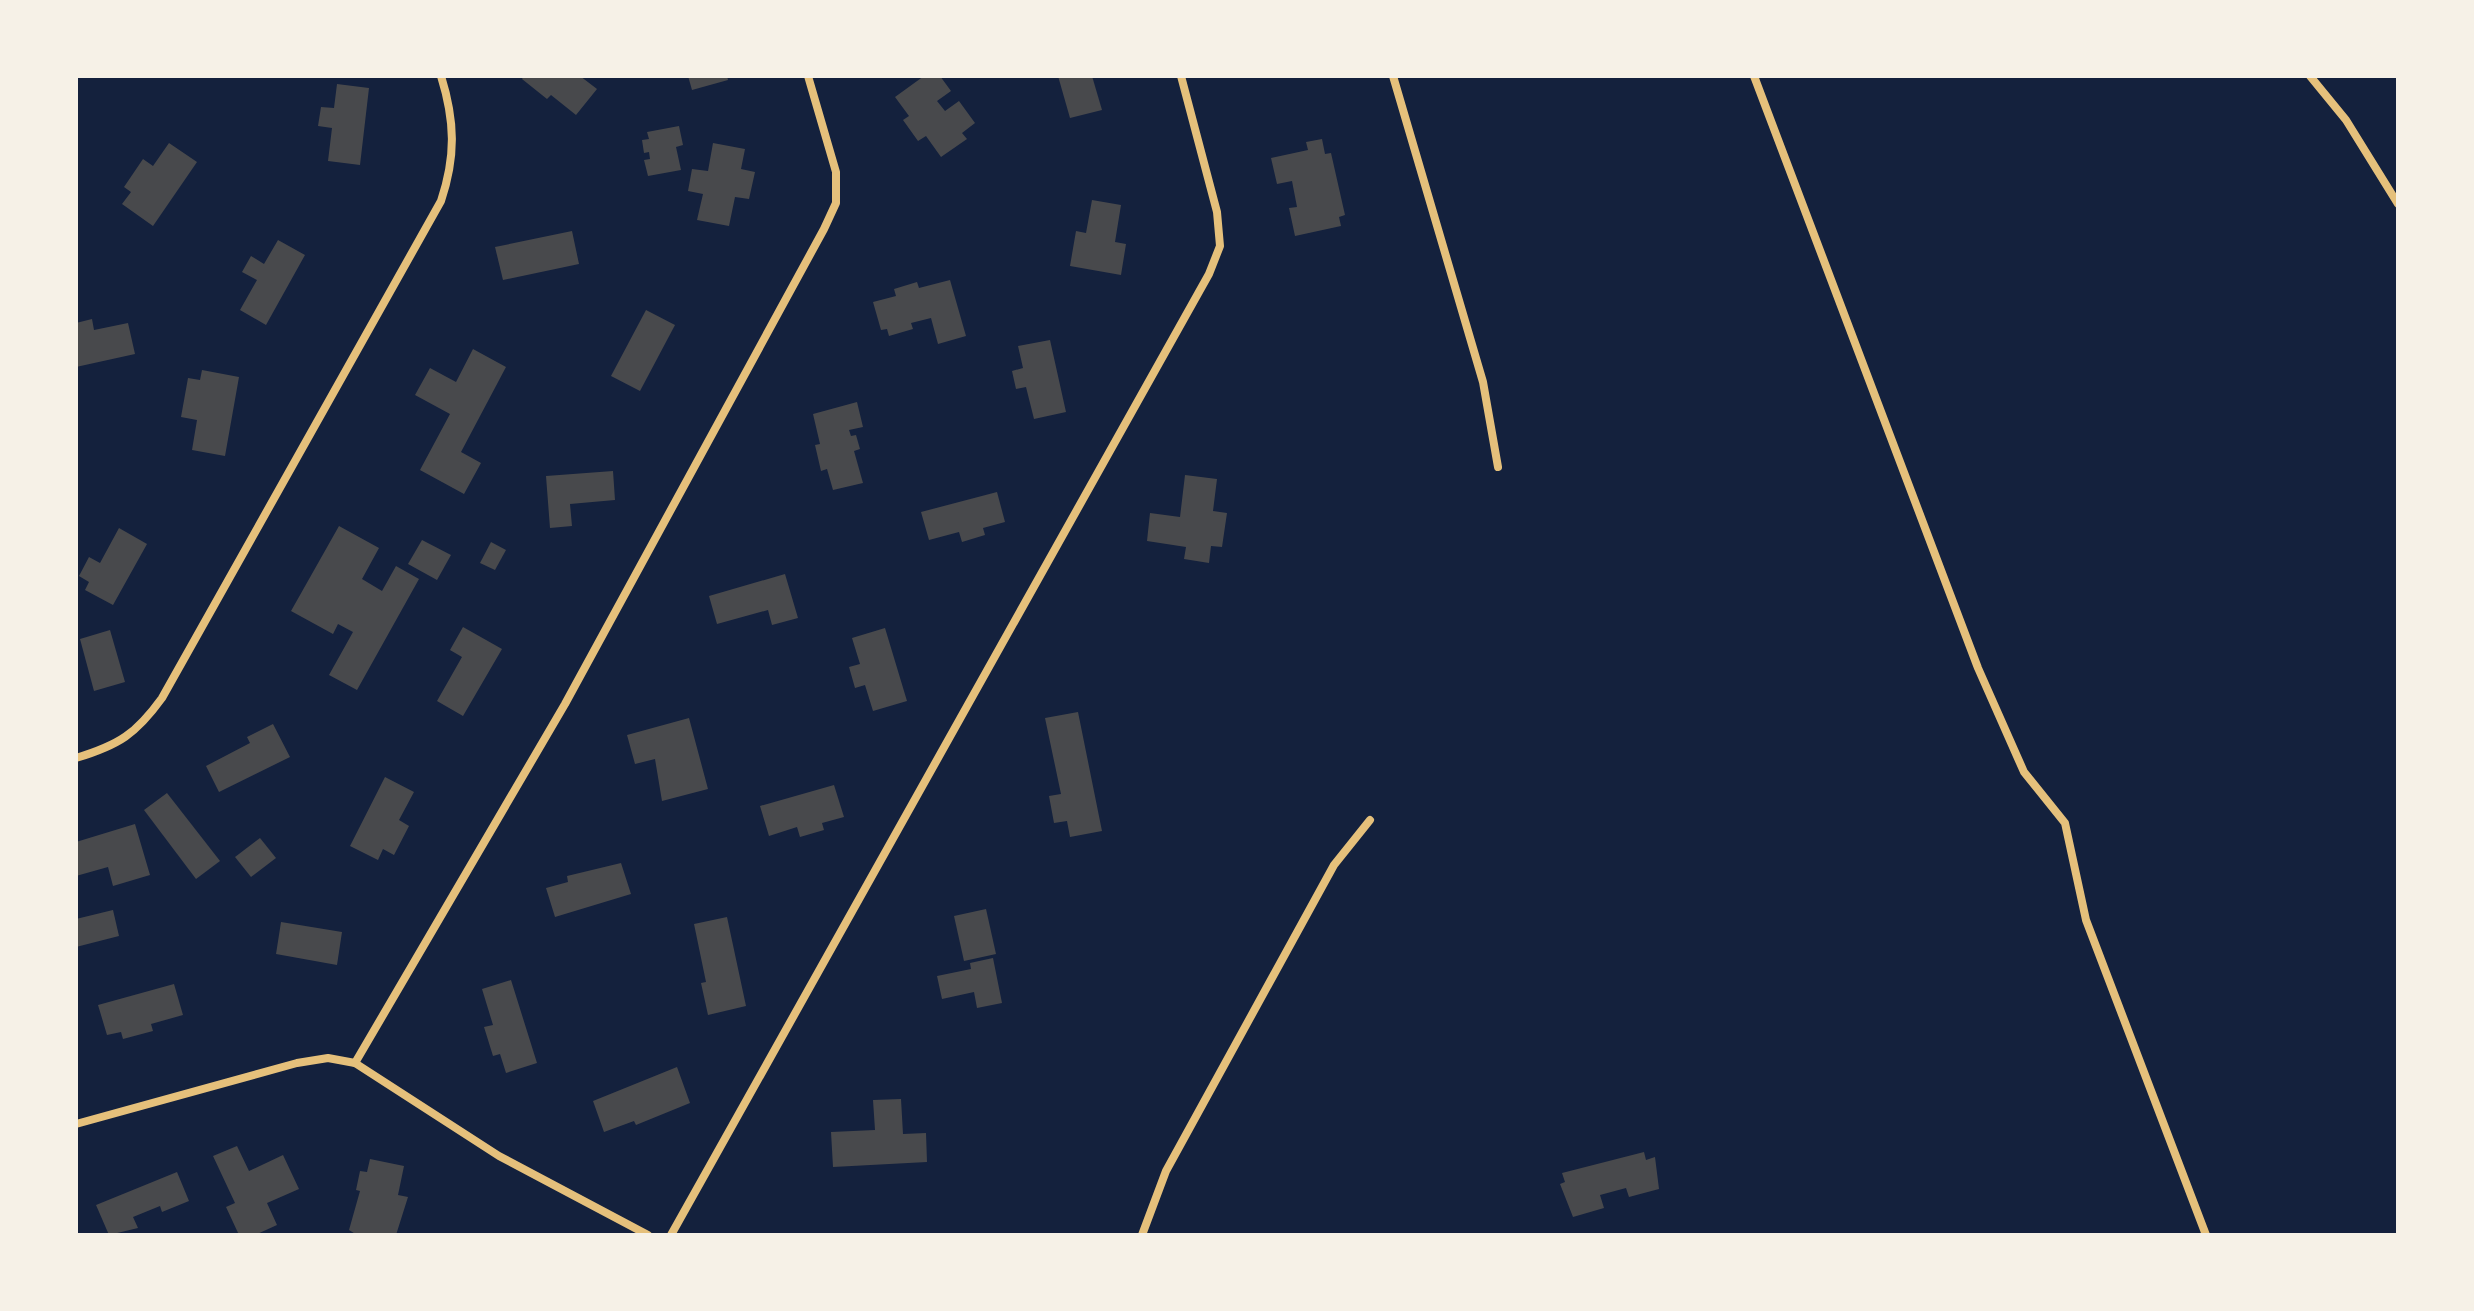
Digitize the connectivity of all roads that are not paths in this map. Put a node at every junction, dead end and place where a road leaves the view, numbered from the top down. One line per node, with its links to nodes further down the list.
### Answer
1 (441, 76): 9 (street)
2 (808, 76): 11 (street)
3 (1181, 76): 14 (street)
4 (1393, 76): 8 (street)
5 (1754, 76): 16 (street)
6 (2310, 76): 7 (street)
7 (2398, 204)
8 (1498, 467)
9 (76, 758)
10 (1370, 820): 15 (street)
11 (355, 1063): 12 (street); 13 (street)
12 (76, 1124)
13 (648, 1235)
14 (671, 1235)
15 (1142, 1235)
16 (2206, 1235)

